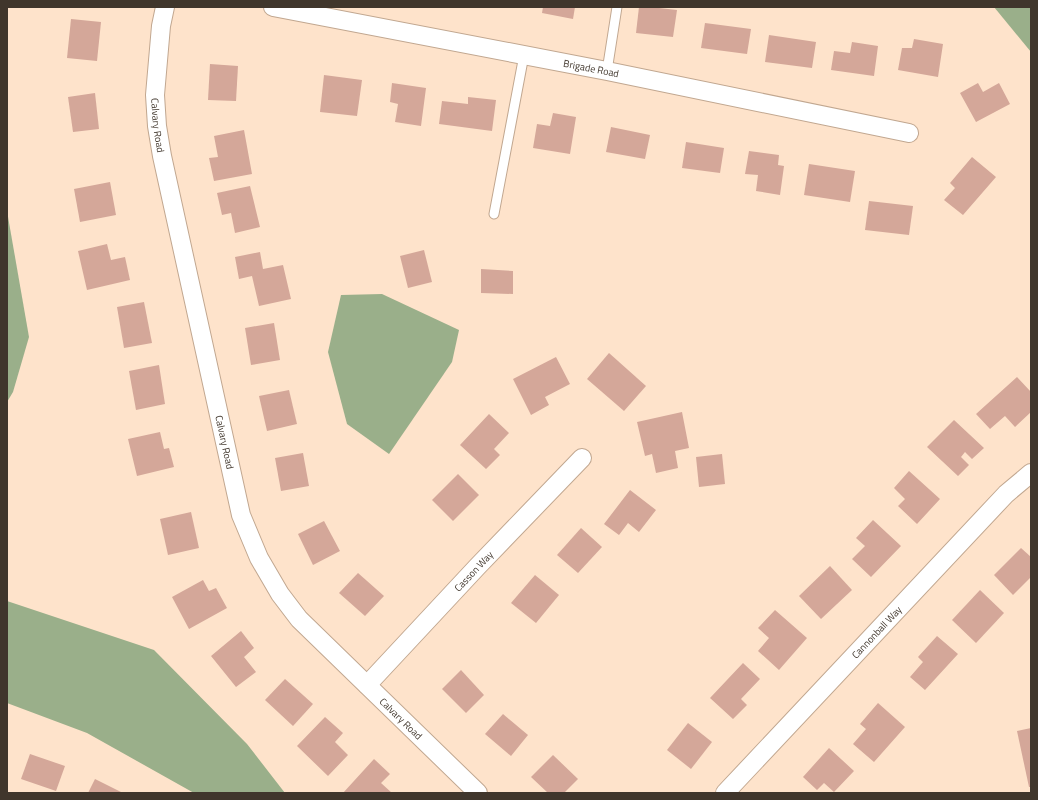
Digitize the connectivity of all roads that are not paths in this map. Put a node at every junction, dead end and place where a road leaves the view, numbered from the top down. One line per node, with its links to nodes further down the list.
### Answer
1 (165, 7): 10 (street, Calvary Road)
2 (273, 7): 4 (street, Brigade Road)
3 (617, 7): 5 (lane)
4 (524, 55): 5 (street, Brigade Road); 7 (lane)
5 (607, 71): 6 (street, Brigade Road)
6 (909, 133)
7 (494, 214)
8 (582, 458): 10 (street, Casson Way)
9 (1031, 473): 12 (street, Cannonball Way)
10 (367, 685): 11 (street, Calvary Road)
11 (478, 793)
12 (725, 793)

